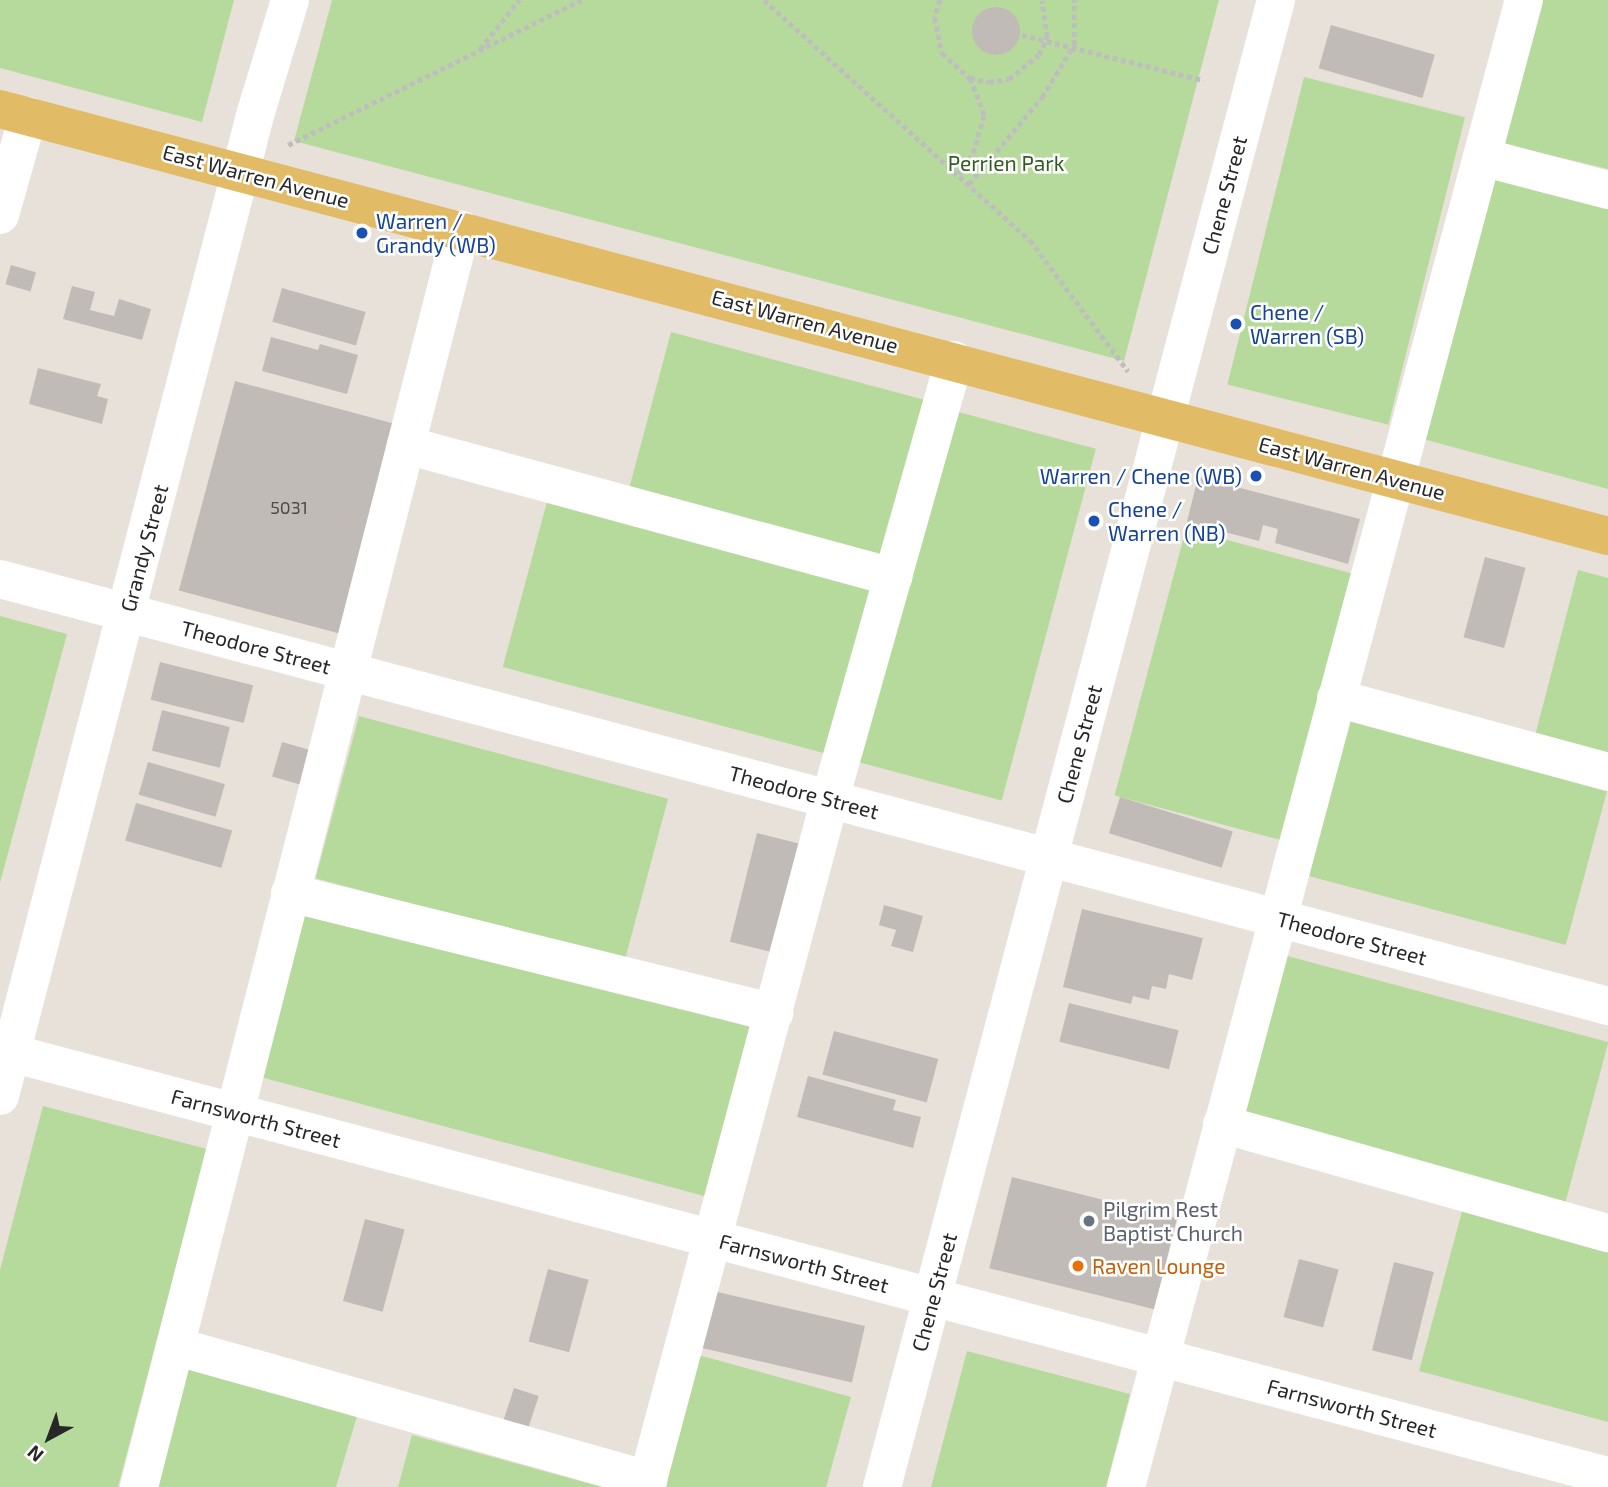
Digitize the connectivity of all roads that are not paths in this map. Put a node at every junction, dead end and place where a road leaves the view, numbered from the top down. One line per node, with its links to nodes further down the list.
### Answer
1 (290, 0): 6 (street, Grandy Street)
2 (1276, 0): 11 (street, Chene Street)
3 (1524, 0): 5 (street)
4 (14, 113): 6 (main road, East Warren Avenue); 8 (street)
5 (1482, 157): 7 (street); 13 (street)
6 (242, 173): 9 (main road, East Warren Avenue); 17 (street, Grandy Street)
7 (1608, 190)
8 (0, 215)
9 (461, 230): 10 (main road, East Warren Avenue); 12 (street)
10 (954, 360): 11 (main road, East Warren Avenue); 15 (street)
11 (1165, 418): 13 (main road, East Warren Avenue); 22 (street, Chene Street)
12 (407, 445): 15 (street); 18 (street)
13 (1396, 479): 14 (main road, East Warren Avenue); 19 (street)
14 (1608, 536)
15 (892, 577): 21 (street)
16 (0, 579): 17 (street, Theodore Street)
17 (128, 613): 18 (street, Theodore Street); 27 (street, Grandy Street)
18 (348, 671): 21 (street, Theodore Street); 23 (street)
19 (1336, 698): 20 (street); 24 (street)
20 (1608, 772)
21 (830, 799): 22 (street, Theodore Street); 26 (street)
22 (1049, 857): 24 (street, Theodore Street); 33 (street, Chene Street)
23 (290, 893): 26 (street); 29 (street)
24 (1276, 917): 25 (street, Theodore Street); 30 (street)
25 (1608, 1006)
26 (774, 1013): 32 (street)
27 (6, 1052): 28 (street, Grandy Street); 29 (street, Farnsworth Street)
28 (0, 1096)
29 (233, 1112): 32 (street, Farnsworth Street); 34 (street)
30 (1222, 1124): 31 (street); 35 (street)
31 (1608, 1233)
32 (714, 1239): 33 (street, Farnsworth Street); 37 (street)
33 (933, 1297): 35 (street, Farnsworth Street); 39 (street, Chene Street)
34 (174, 1346): 37 (street); 38 (street)
35 (1160, 1358): 36 (street, Farnsworth Street); 40 (street)
36 (1608, 1476)
37 (647, 1484)
38 (139, 1487)
39 (882, 1487)
40 (1126, 1487)

